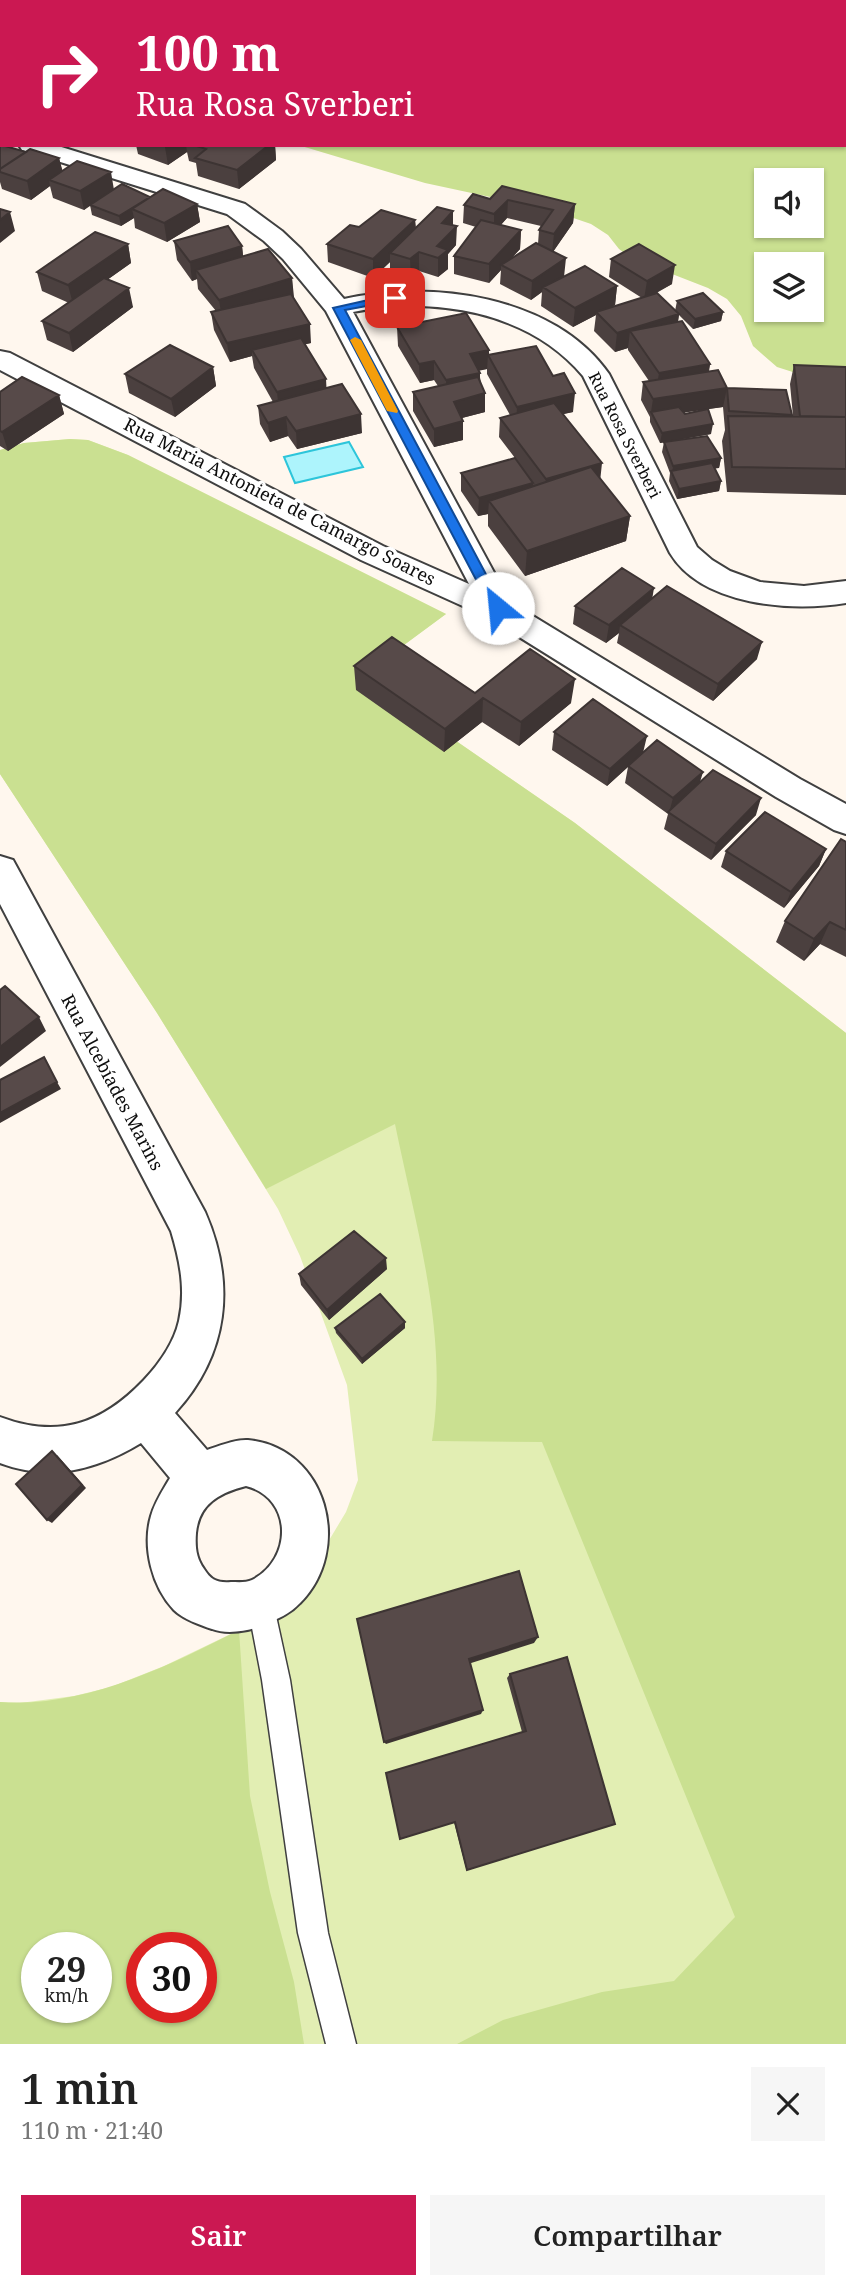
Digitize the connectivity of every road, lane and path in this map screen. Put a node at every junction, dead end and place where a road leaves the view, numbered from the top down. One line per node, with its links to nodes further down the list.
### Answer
1 (36, 147): 2 (street)
2 (338, 308): 4 (street, Rua Rosa Sverberi); 5 (street)
3 (0, 359): 5 (street, Rua Maria Antonieta de Camargo Soares)
4 (846, 592)
5 (498, 608): 6 (street, Rua Maria Antonieta de Camargo Soares)
6 (846, 820)
7 (0, 870): 8 (street, Rua Alcebíades Marins)
8 (144, 1411): 9 (street, Rua Alcebíades Marins); 10 (street)
9 (0, 1440)
10 (200, 1478): 11 (street); 11 (street)
11 (260, 1602): 12 (lane)
12 (341, 2044)

